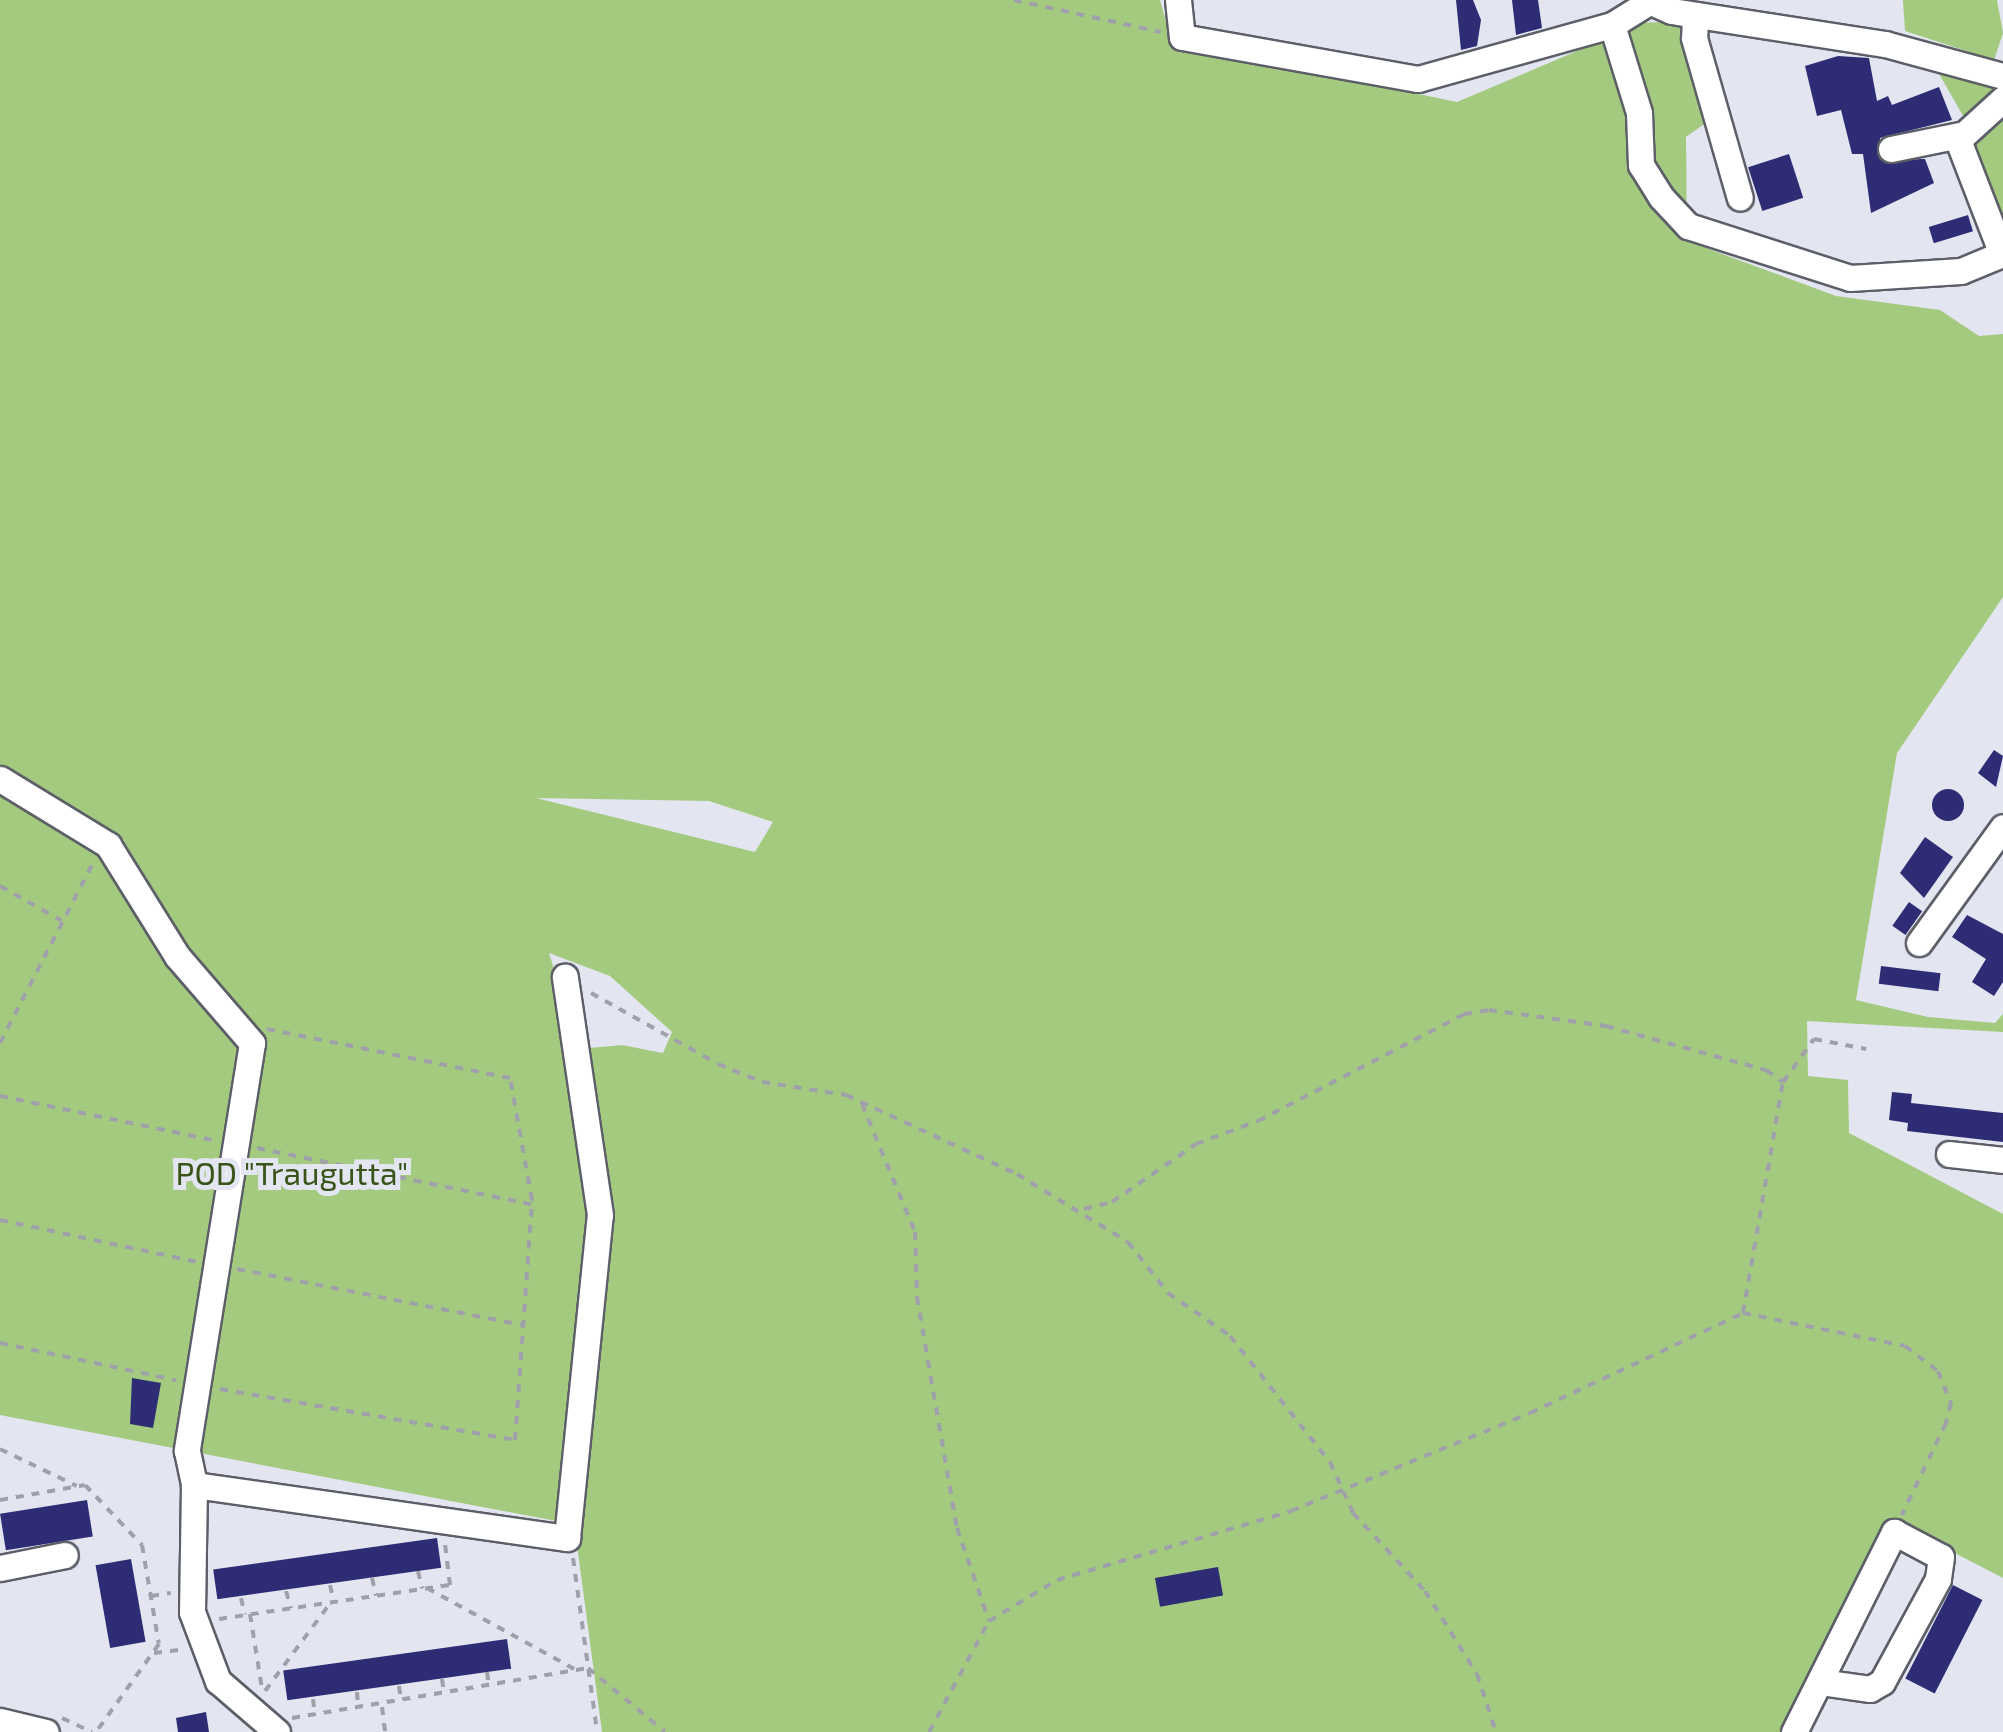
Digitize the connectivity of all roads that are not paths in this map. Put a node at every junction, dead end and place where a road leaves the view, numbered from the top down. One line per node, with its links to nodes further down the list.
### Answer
1 (1178, 0): 4 (street)
2 (1648, 1): 3 (street); 4 (street)
3 (1695, 14): 5 (street); 9 (street)
4 (1612, 25): 7 (street)
5 (2003, 76)
6 (2003, 99): 7 (street)
7 (1960, 135): 8 (street)
8 (1891, 149)
9 (1740, 198)
10 (0, 779): 16 (street)
11 (2003, 828): 12 (street)
12 (1919, 944)
13 (566, 978): 16 (street)
14 (1949, 1154): 15 (street)
15 (2003, 1160)
16 (194, 1485): 22 (street)
17 (66, 1555): 18 (street)
18 (0, 1568)
19 (1821, 1682): 19 (street); 23 (street)
20 (0, 1721): 21 (street)
21 (46, 1732)
22 (277, 1732)
23 (1794, 1732)

